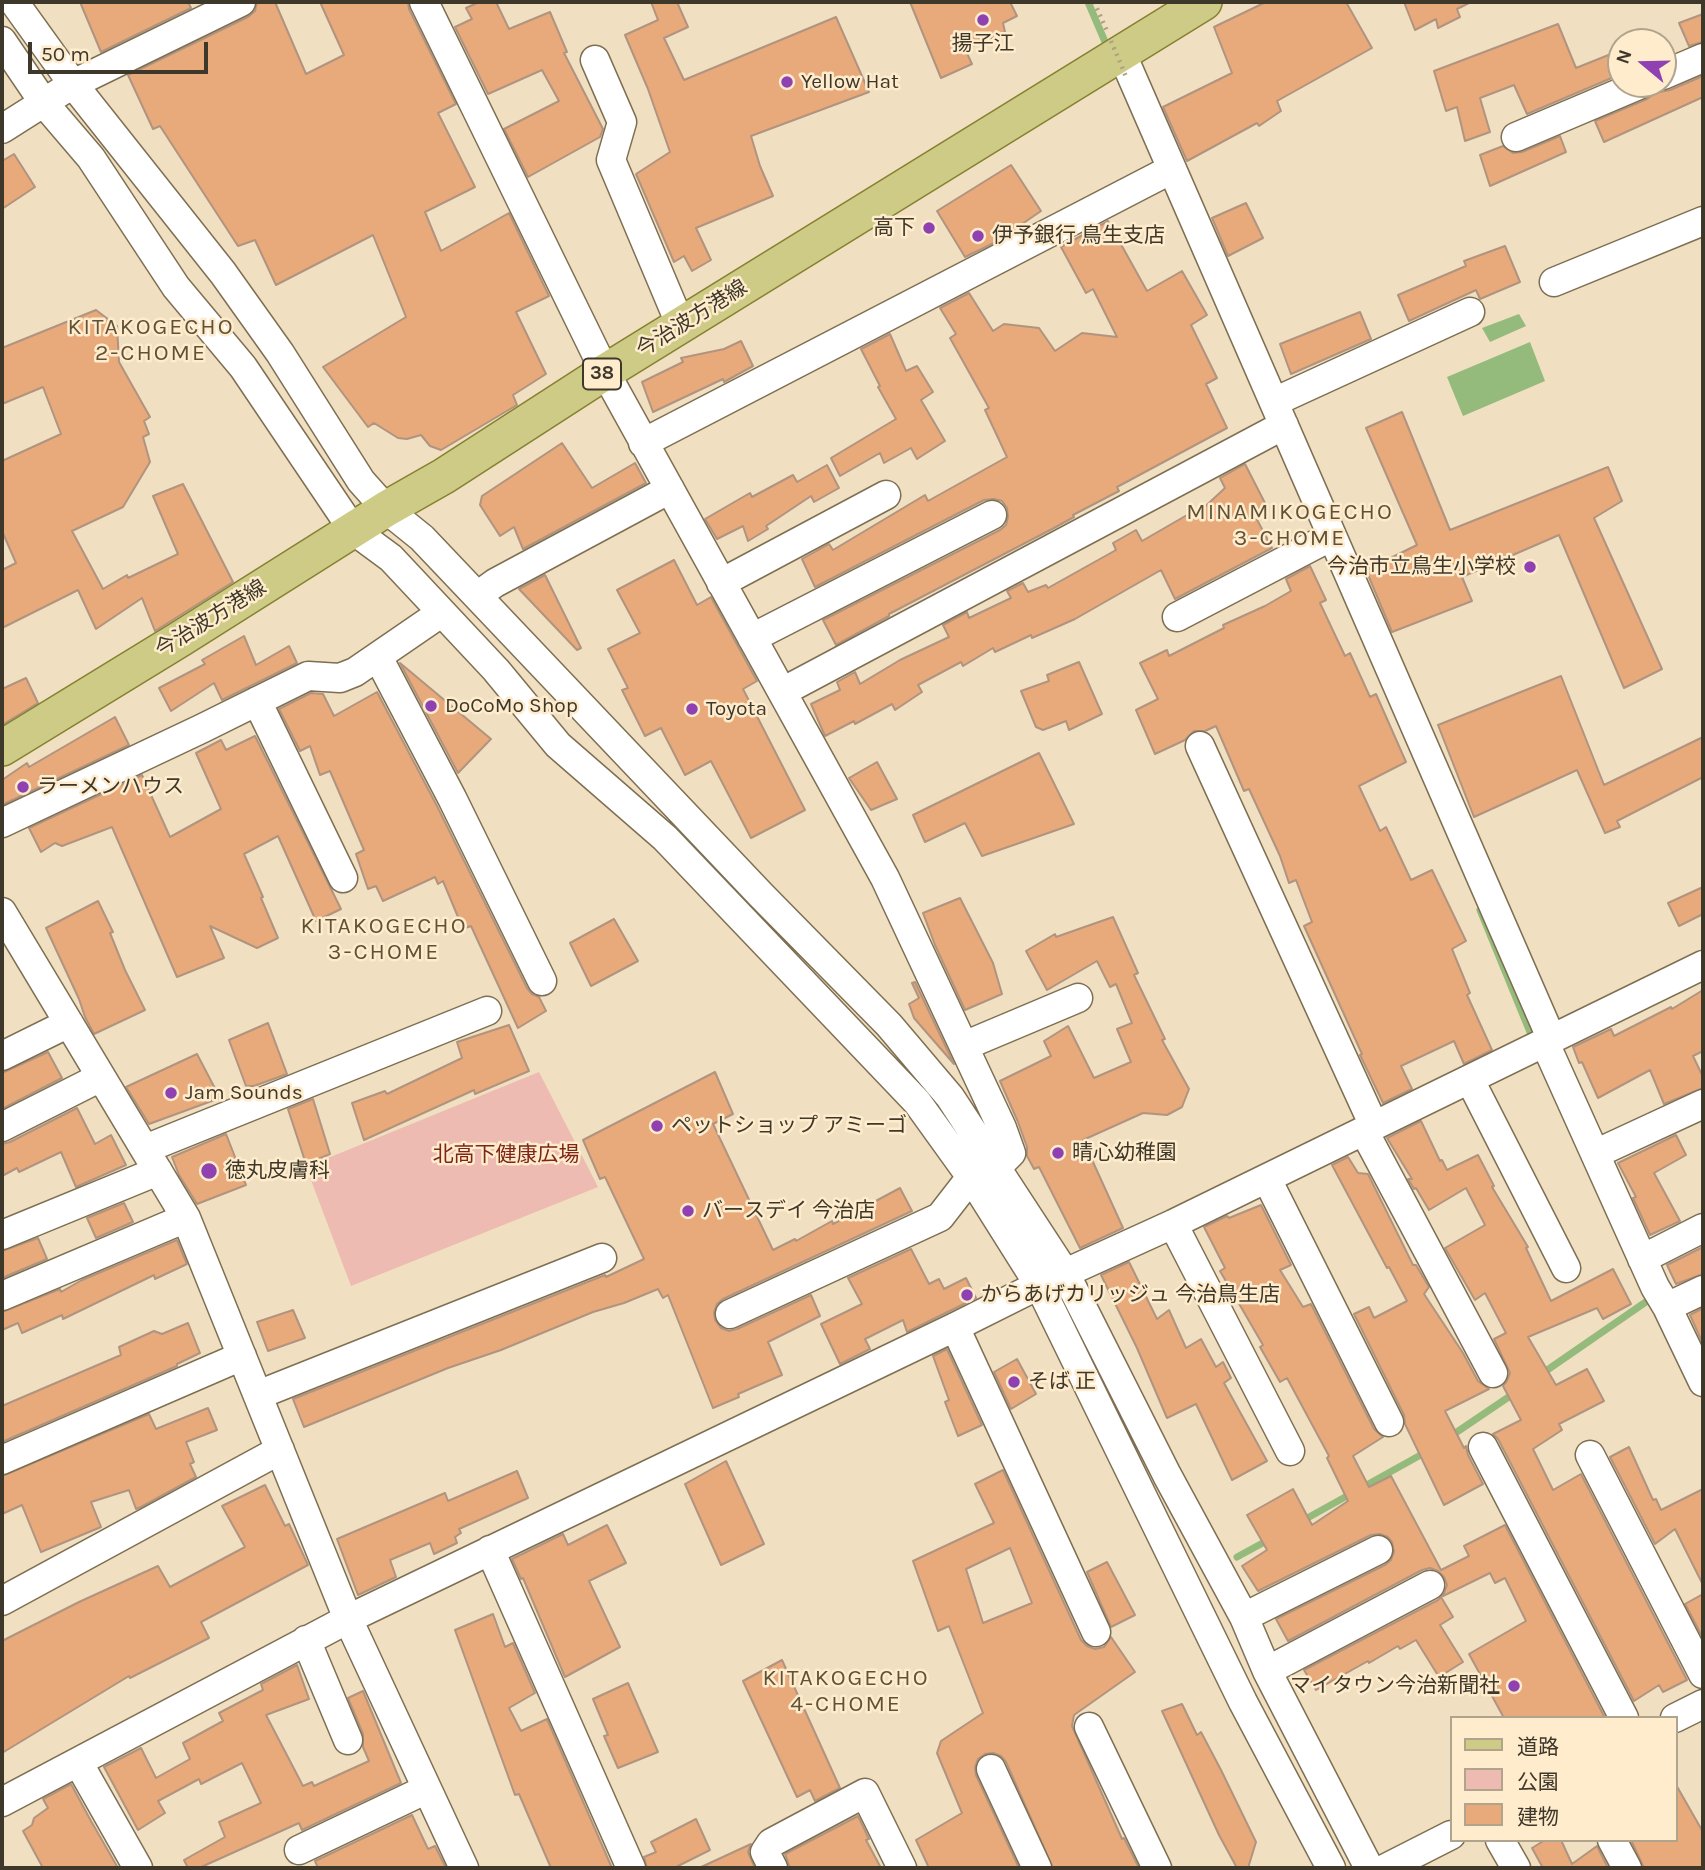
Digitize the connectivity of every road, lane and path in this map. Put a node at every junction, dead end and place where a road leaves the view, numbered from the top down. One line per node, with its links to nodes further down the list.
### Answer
1 (14, 2): 11 (street)
2 (241, 2): 11 (street)
3 (424, 2): 21 (street)
4 (1094, 2): 9 (path, bridge)
5 (1204, 2): 9 (main road, 今治波方港線 / 38)
6 (2, 41): 13 (street)
7 (1703, 58): 10 (street)
8 (595, 60): 20 (street)
9 (1124, 66): 16 (street); 20 (main road, 今治波方港線 / 38)
10 (1677, 69)
11 (73, 84): 13 (street); 26 (street)
12 (1608, 98): 15 (street)
13 (44, 103): 14 (street); 28 (street)
14 (2, 129)
15 (1516, 137)
16 (1172, 169): 22 (street); 23 (street)
17 (1703, 222): 18 (street)
18 (1554, 282)
19 (1470, 312): 22 (street)
20 (681, 326): 21 (main road, 今治波方港線 / 38)
21 (605, 372): 23 (street); 26 (main road, 今治波方港線 / 38)
22 (1279, 413): 29 (street); 36 (street)
23 (643, 443): 24 (street)
24 (670, 489): 30 (street); 31 (street)
25 (886, 495): 30 (street)
26 (386, 509): 28 (main road, 今治波方港線 / 38); 31 (street)
27 (992, 515): 34 (street)
28 (353, 530): 32 (street); 39 (main road, 今治波方港線 / 38)
29 (1332, 536): 33 (street); 48 (street)
30 (722, 583): 34 (street)
31 (477, 596): 58 (street)
32 (441, 613): 35 (street); 58 (street)
33 (1177, 617)
34 (752, 638): 36 (street)
35 (378, 657): 37 (street); 44 (street)
36 (782, 692): 49 (street)
37 (257, 701): 40 (street); 41 (street)
38 (1200, 746): 55 (street)
39 (2, 748)
40 (2, 823)
41 (343, 878)
42 (2, 912): 47 (street)
43 (1703, 965): 48 (street)
44 (542, 981)
45 (1079, 998): 49 (street)
46 (487, 1011): 57 (street)
47 (69, 1023): 50 (street); 51 (street)
48 (1548, 1041): 52 (street); 56 (street)
49 (964, 1046): 58 (street)
50 (2, 1056)
51 (101, 1077): 54 (street); 57 (street)
52 (1470, 1080): 55 (street); 66 (street)
53 (1703, 1104): 56 (street)
54 (2, 1127)
55 (1369, 1129): 59 (street); 75 (street)
56 (1595, 1154): 65 (street)
57 (151, 1160): 60 (street); 63 (street)
58 (983, 1173): 67 (street); 68 (street); 72 (street)
59 (1267, 1179): 61 (street); 78 (street)
60 (186, 1218): 70 (street); 74 (street)
61 (1173, 1224): 67 (street); 81 (street)
62 (1703, 1228): 65 (street)
63 (2, 1235)
64 (602, 1258): 77 (street)
65 (1642, 1259): 71 (street)
66 (1566, 1268)
67 (1065, 1273): 68 (street); 88 (street)
68 (1039, 1284): 73 (street); 114 (street)
69 (1703, 1290): 71 (street)
70 (2, 1296)
71 (1667, 1307): 76 (street)
72 (730, 1314)
73 (955, 1327): 84 (street); 90 (street)
74 (242, 1356): 77 (street); 83 (street)
75 (1493, 1373)
76 (1703, 1382)
77 (258, 1395): 80 (street)
78 (1389, 1422)
79 (1483, 1447): 95 (street)
80 (280, 1450): 87 (street); 89 (street)
81 (1290, 1451)
82 (1590, 1455): 93 (street)
83 (2, 1460)
84 (489, 1550): 89 (street); 109 (street)
85 (1378, 1550): 88 (street)
86 (1430, 1585): 92 (street)
87 (2, 1601)
88 (1244, 1617): 92 (street)
89 (348, 1619): 91 (street); 101 (street)
90 (1096, 1632)
91 (306, 1640): 98 (street); 99 (street)
92 (1267, 1671): 115 (street)
93 (1703, 1674)
94 (1703, 1704): 96 (street)
95 (1622, 1716)
96 (1677, 1717)
97 (1088, 1727): 113 (street)
98 (348, 1740)
99 (78, 1762): 102 (street); 107 (street)
100 (991, 1769): 112 (street)
101 (427, 1789): 106 (street); 108 (street)
102 (2, 1802)
103 (1450, 1836): 116 (street)
104 (1501, 1842): 117 (street)
105 (1613, 1842): 118 (street)
106 (299, 1850)
107 (138, 1868)
108 (464, 1868)
109 (631, 1868)
110 (773, 1868): 111 (street)
111 (902, 1868)
112 (1037, 1868)
113 (1157, 1868)
114 (1331, 1868)
115 (1369, 1868)
116 (1386, 1868)
117 (1516, 1868)
118 (1627, 1868)

